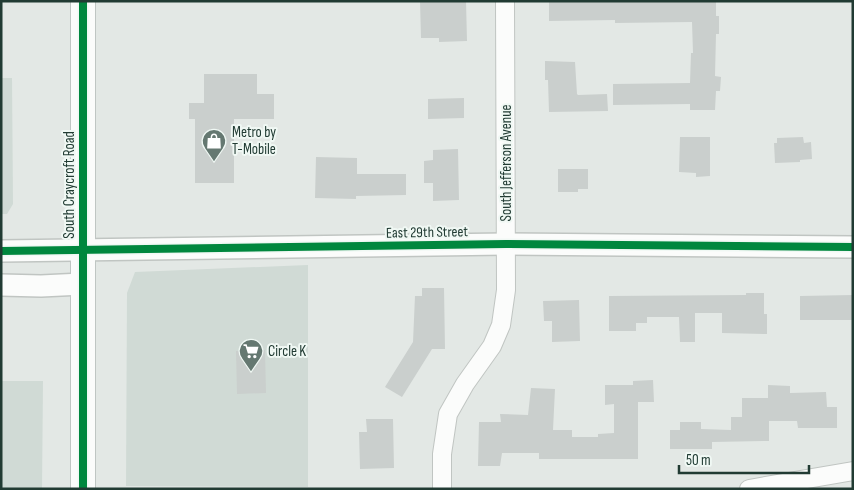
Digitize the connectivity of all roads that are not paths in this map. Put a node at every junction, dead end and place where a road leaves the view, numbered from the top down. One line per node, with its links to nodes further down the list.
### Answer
1 (83, 1): 5 (main road, South Craycroft Road)
2 (505, 1): 3 (street, South Jefferson Avenue)
3 (506, 244): 4 (street, East 29th Street); 5 (street, East 29th Street); 11 (street, South Jefferson Avenue)
4 (853, 247)
5 (82, 250): 6 (street, East 29th Street); 7 (main road, South Craycroft Road)
6 (1, 251)
7 (82, 284): 8 (street); 10 (main road, South Craycroft Road)
8 (1, 285)
9 (853, 471): 12 (street)
10 (83, 489)
11 (442, 489)
12 (749, 489)

